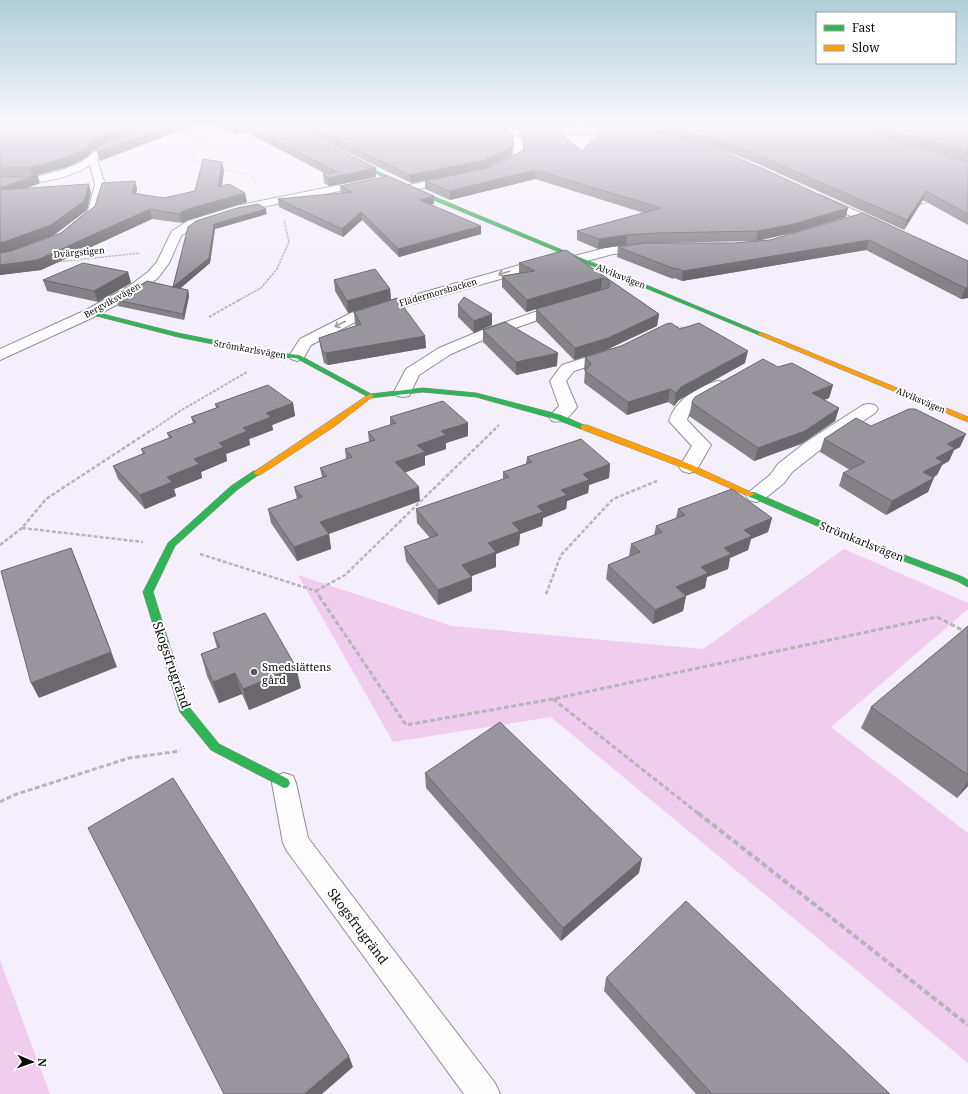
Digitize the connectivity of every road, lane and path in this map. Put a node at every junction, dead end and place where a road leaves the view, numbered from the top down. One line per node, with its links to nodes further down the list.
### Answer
1 (57, 174): 6 (street)
2 (97, 174): 14 (street)
3 (379, 174): 5 (street, Alviksvägen)
4 (464, 176): 7 (street)
5 (389, 179): 7 (street, Alviksvägen); 20 (street, Bergviksvägen)
6 (0, 181)
7 (409, 188): 17 (street, Alviksvägen)
8 (810, 193): 11 (street)
9 (933, 202): 10 (path)
10 (911, 206)
11 (861, 217): 12 (street); 13 (street)
12 (846, 221)
13 (896, 233)
14 (65, 235)
15 (661, 249): 17 (street, Flädermorsbacken)
16 (142, 253): 18 (path, Dvärgstigen)
17 (574, 256): 24 (street, Flädermorsbacken, one-way to 24); 31 (street, Alviksvägen)
18 (51, 261)
19 (579, 301): 26 (street)
20 (91, 313): 22 (street, Strömkarlsvägen); 23 (street, Bergviksvägen)
21 (626, 348): 30 (street)
22 (277, 355): 24 (street, Strömkarlsvägen); 34 (path)
23 (0, 356)
24 (296, 356): 27 (street, Strömkarlsvägen)
25 (731, 379): 32 (street)
26 (402, 392): 27 (street, Strömkarlsvägen); 28 (street, Strömkarlsvägen)
27 (370, 396): 36 (street, Skogsfrugränd)
28 (518, 407): 30 (street, Strömkarlsvägen); 38 (path)
29 (869, 409): 33 (street)
30 (558, 418): 32 (street, Strömkarlsvägen)
31 (968, 420)
32 (689, 467): 33 (street, Strömkarlsvägen); 39 (path)
33 (756, 496): 37 (street, Strömkarlsvägen)
34 (22, 528): 35 (path); 36 (path)
35 (0, 545)
36 (171, 545): 38 (path); 42 (street, Skogsfrugränd)
37 (965, 579)
38 (316, 591): 41 (path)
39 (546, 594)
40 (968, 633): 41 (path)
41 (553, 699): 45 (path)
42 (215, 747): 43 (street, Skogsfrugränd); 44 (path)
43 (284, 783): 46 (lane, Skogsfrugränd)
44 (0, 802)
45 (968, 1025)
46 (484, 1094)

